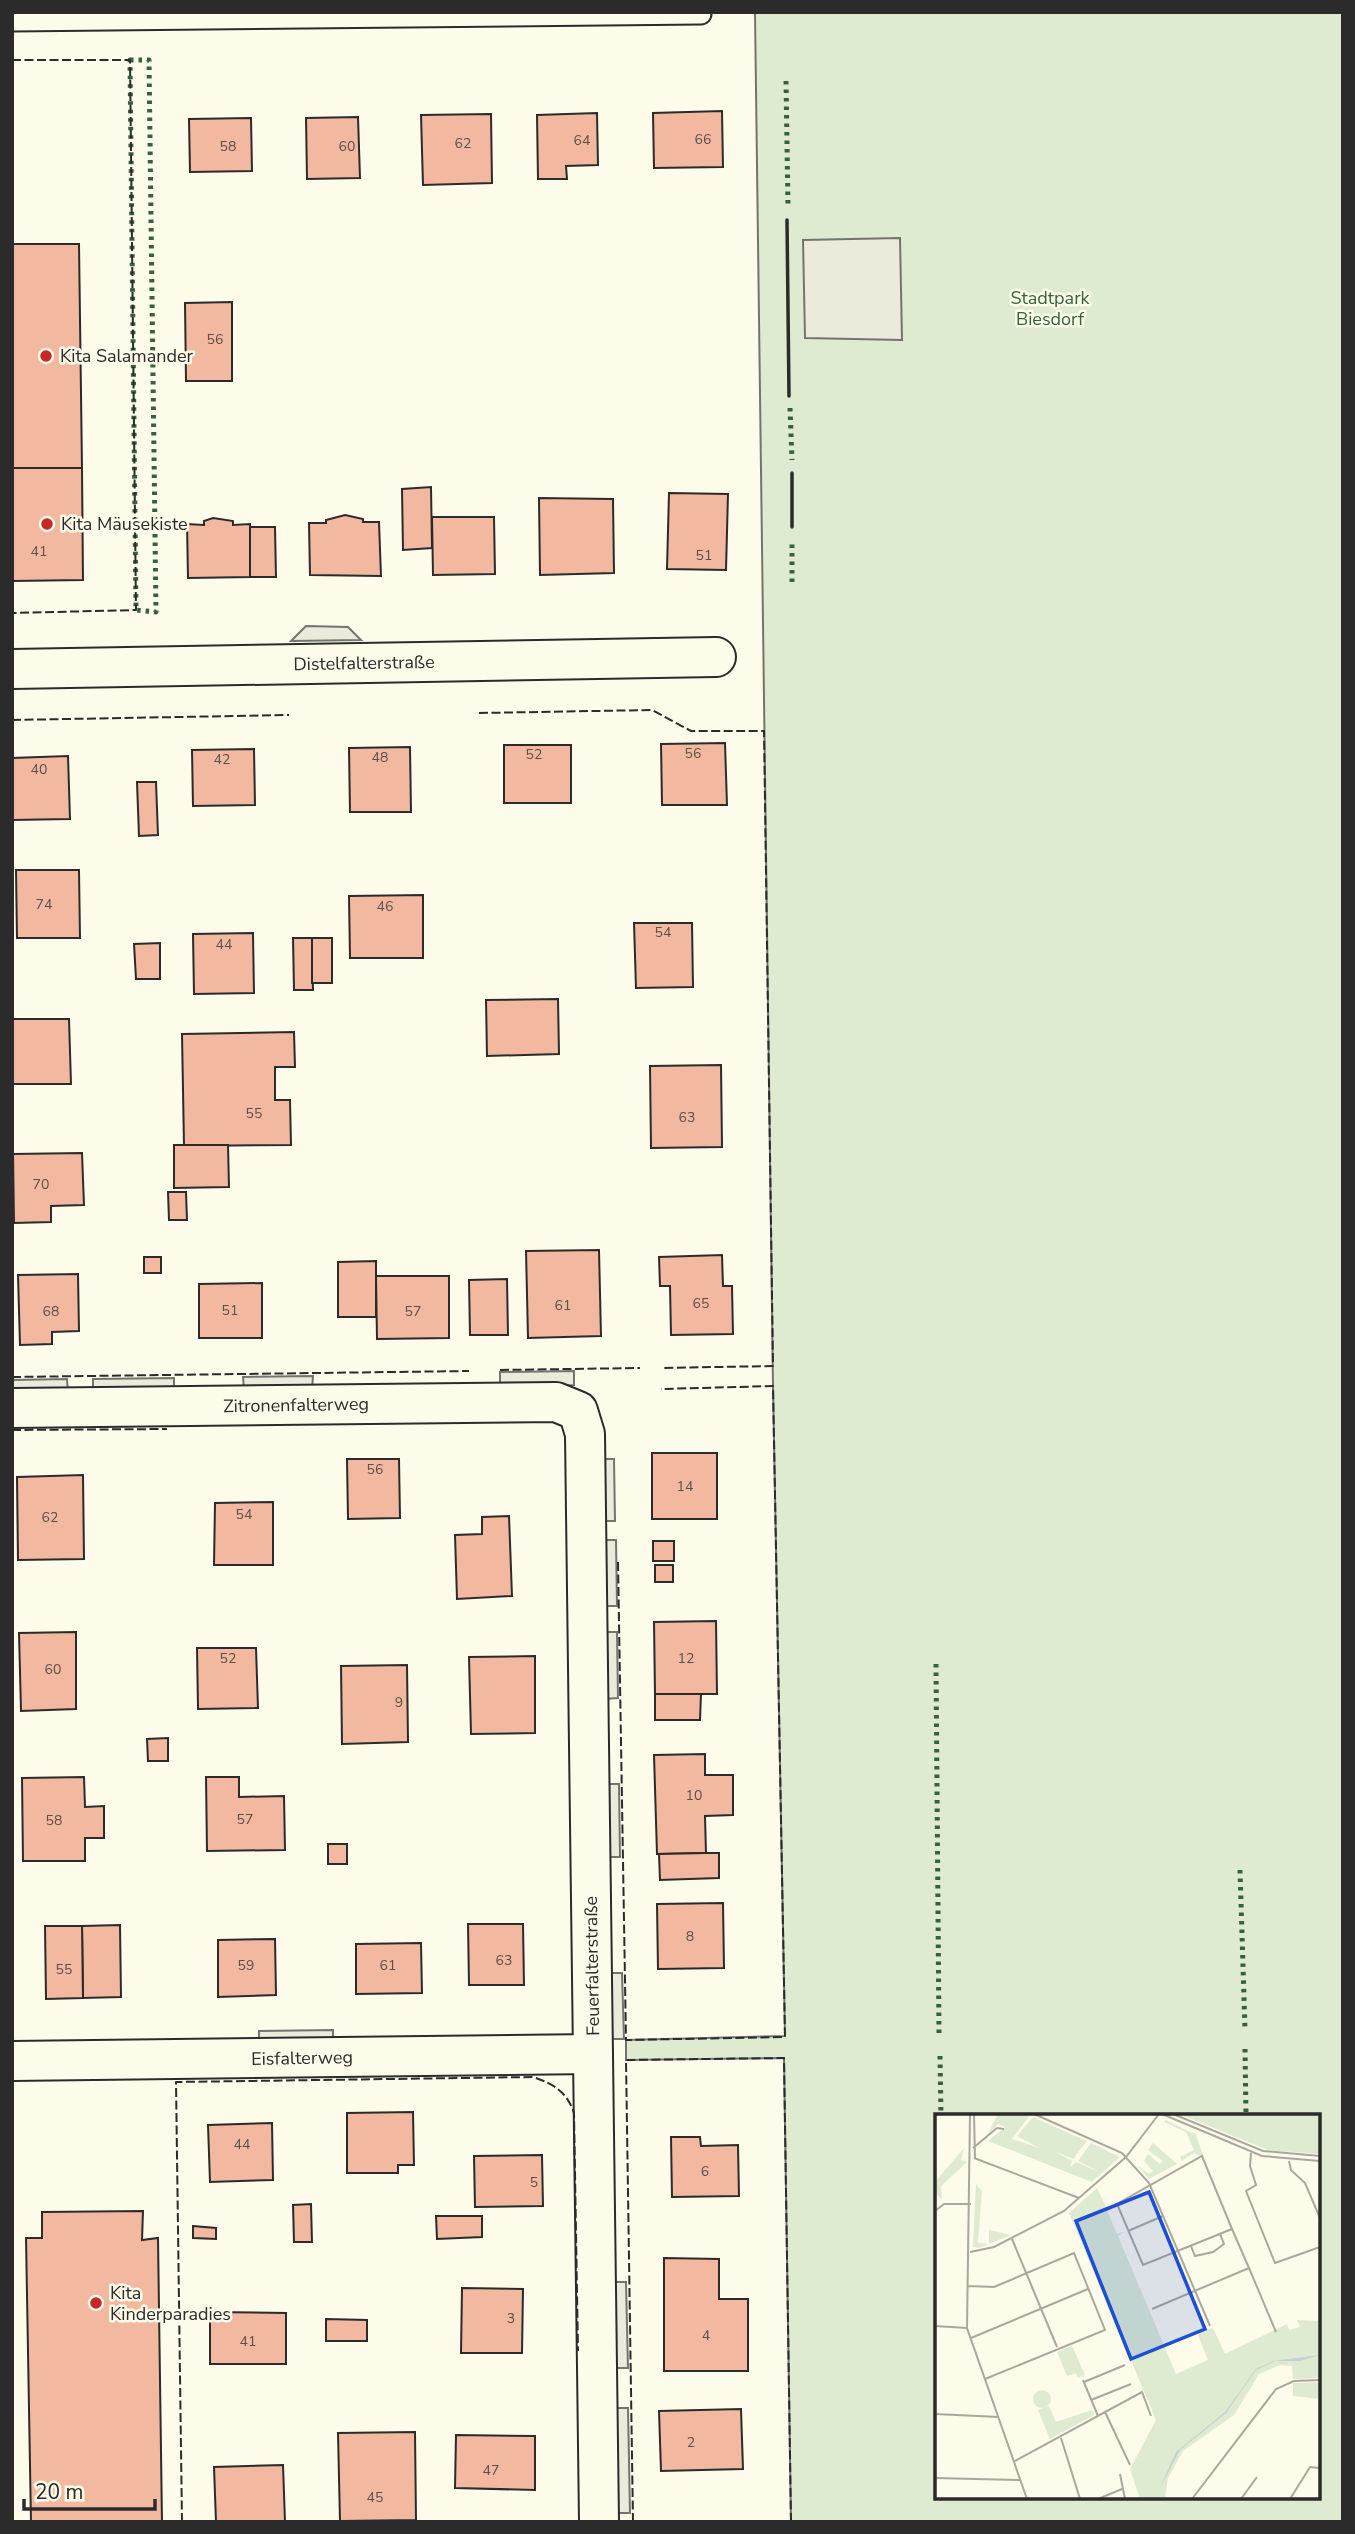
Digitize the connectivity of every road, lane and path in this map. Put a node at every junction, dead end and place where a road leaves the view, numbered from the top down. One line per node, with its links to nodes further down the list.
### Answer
1 (589, 14): 2 (lane); 3 (lane)
2 (701, 14)
3 (12, 21)
4 (716, 657): 5 (street, Distelfalterstraße)
5 (12, 669)
6 (12, 1408): 7 (street, Zitronenfalterweg)
7 (578, 1411): 8 (street, Feuerfalterstraße)
8 (593, 2054): 9 (street, Eisfalterweg); 10 (street, Feuerfalterstraße)
9 (12, 2062)
10 (599, 2522)

